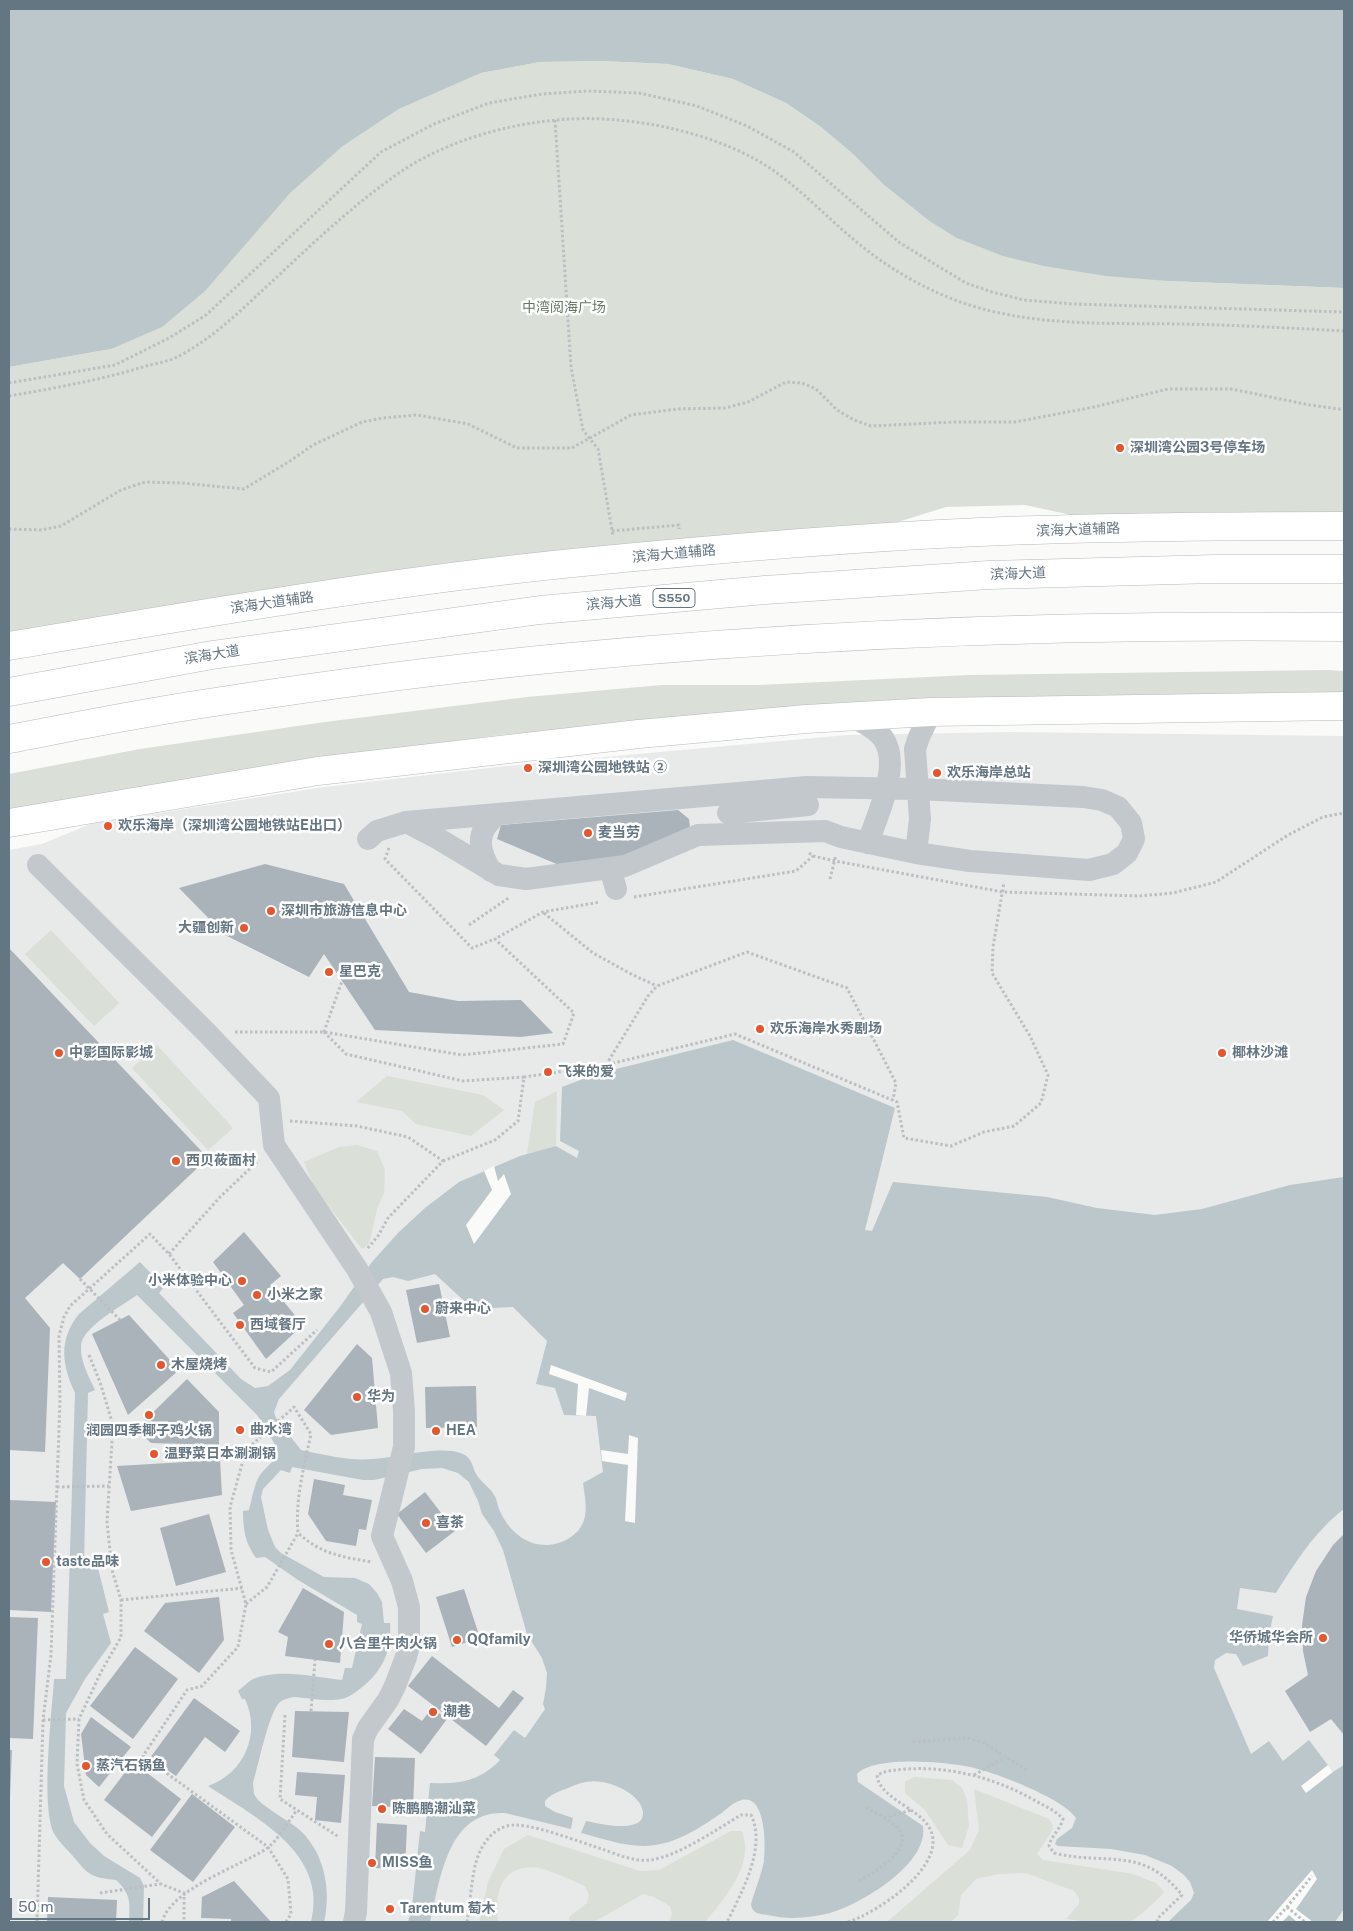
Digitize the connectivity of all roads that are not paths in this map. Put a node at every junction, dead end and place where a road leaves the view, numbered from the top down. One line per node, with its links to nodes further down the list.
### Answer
1 (1344, 526): 6 (main road, 滨海大道辅路)
2 (1344, 569): 7 (main road, 滨海大道 / S550)
3 (1220, 626): 4 (main road); 5 (main road); 11 (main road)
4 (1344, 627)
5 (1344, 640)
6 (9, 646)
7 (9, 692)
8 (1344, 706): 9 (main road)
9 (931, 712): 10 (main road); 14 (street)
10 (850, 716): 13 (street); 19 (main road)
11 (9, 739)
12 (823, 788): 13 (street); 15 (street); 17 (street)
13 (887, 788): 14 (street); 22 (street)
14 (918, 789): 23 (street); 23 (street)
15 (808, 806): 16 (street); 20 (street)
16 (728, 812)
17 (497, 815): 18 (street); 25 (street)
18 (406, 822): 21 (street); 25 (street)
19 (9, 823)
20 (825, 830): 22 (street); 25 (street)
21 (368, 839)
22 (868, 843): 23 (street)
23 (916, 853)
24 (38, 865): 26 (street)
25 (491, 872)
26 (354, 1922)

